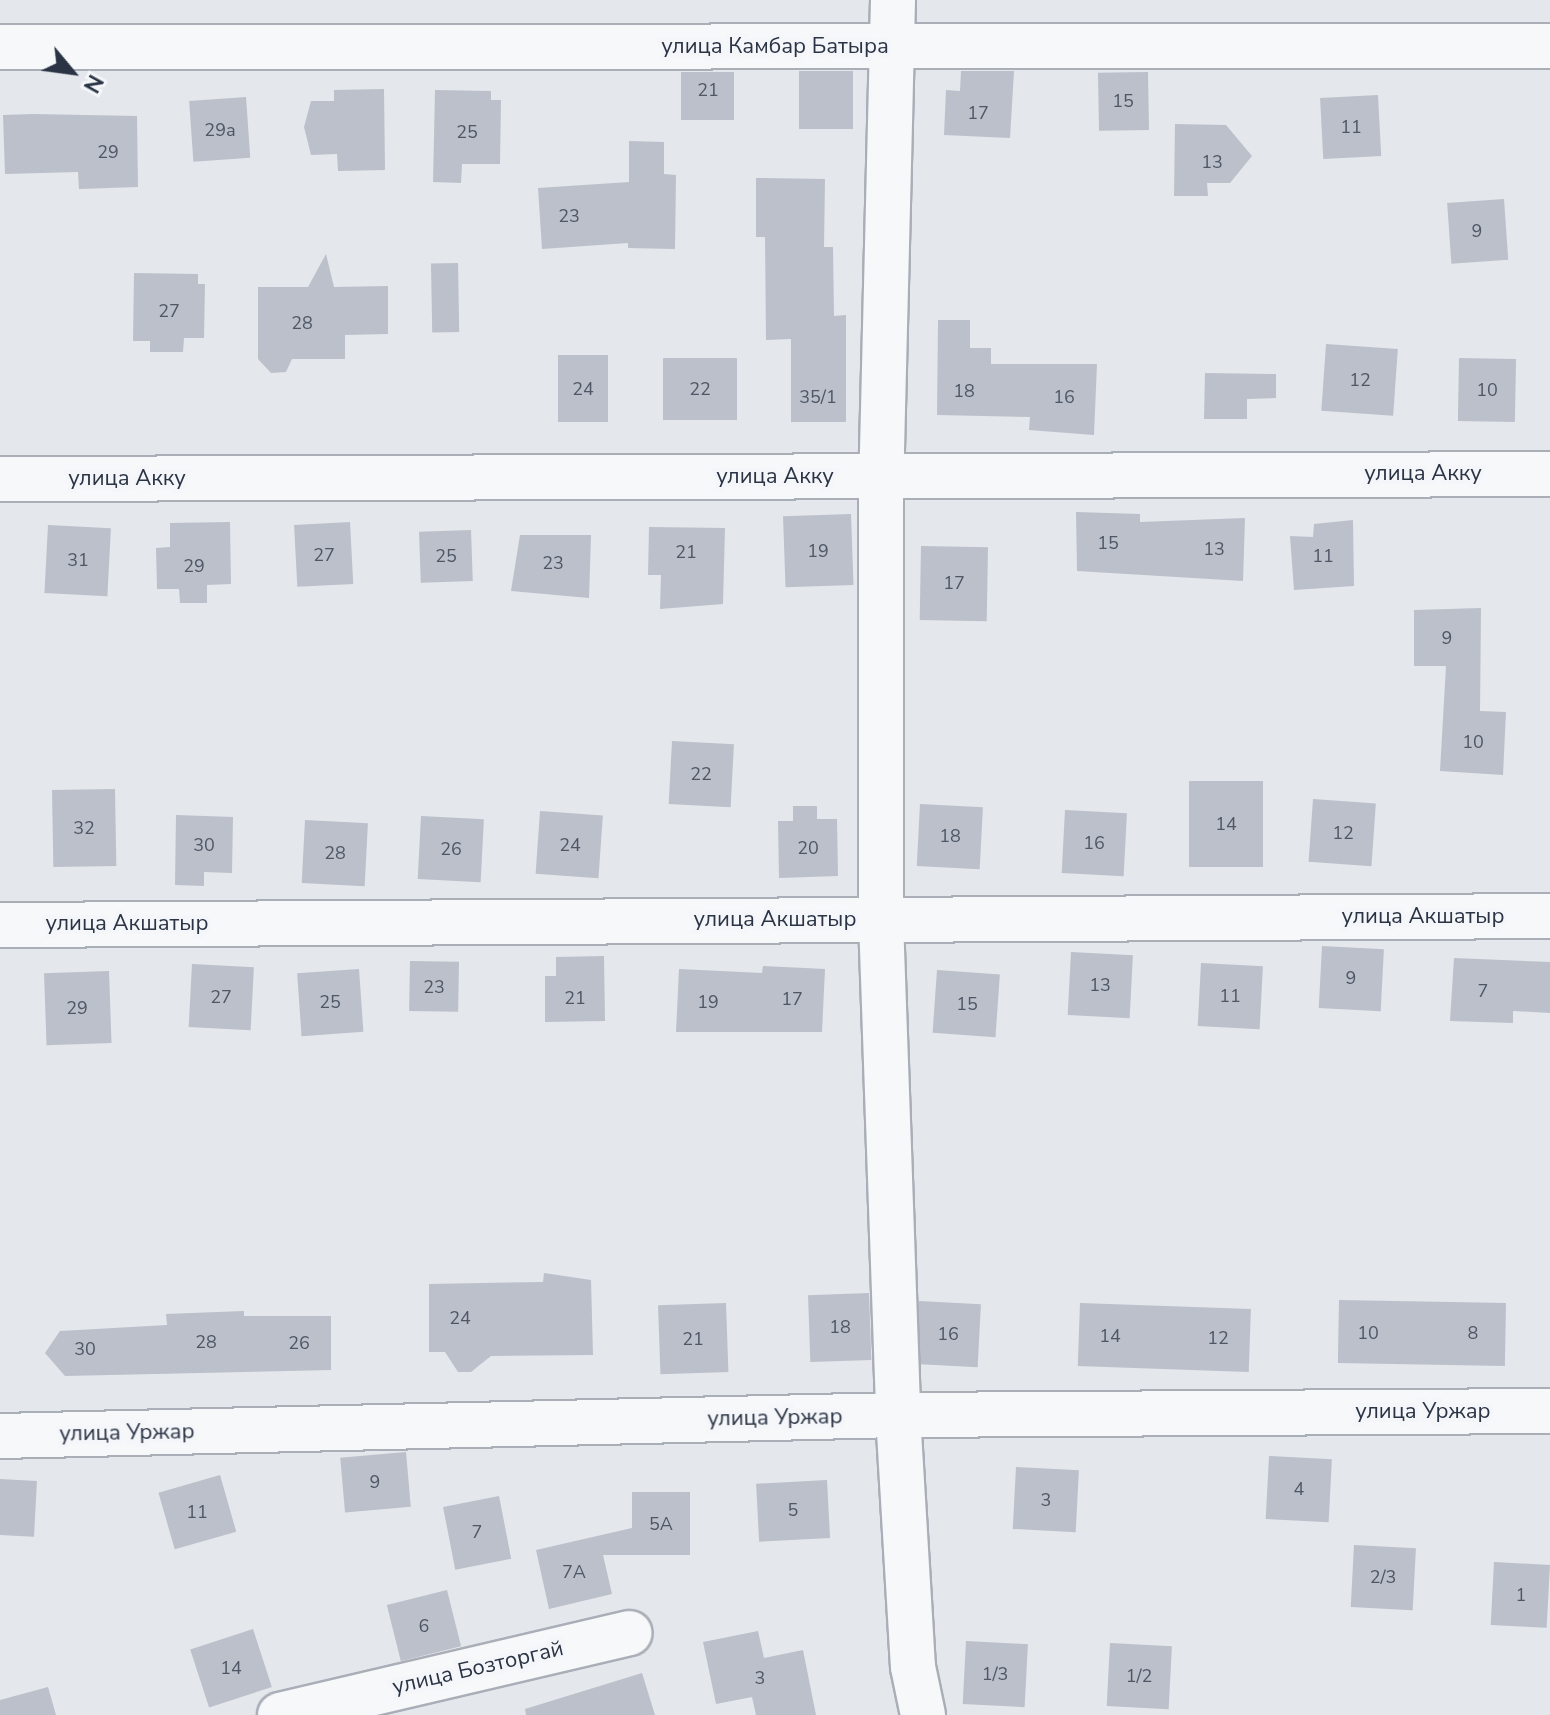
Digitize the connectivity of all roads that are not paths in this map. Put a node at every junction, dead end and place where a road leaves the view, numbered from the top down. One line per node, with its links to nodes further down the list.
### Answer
1 (893, 0): 4 (street)
2 (1550, 46): 4 (street, улица Камбар Батыра)
3 (0, 47): 4 (street, улица Камбар Батыра)
4 (894, 47): 6 (street)
5 (1550, 474): 6 (street, улица Акку)
6 (881, 476): 7 (street, улица Акку); 9 (street)
7 (0, 479)
8 (1550, 916): 9 (street, улица Акшатыр)
9 (881, 920): 10 (street, улица Акшатыр); 12 (street)
10 (0, 925)
11 (1550, 1411): 12 (street, улица Уржар)
12 (898, 1415): 13 (street, улица Уржар); 16 (street)
13 (0, 1436)
14 (630, 1633): 15 (street, улица Бозторгай)
15 (280, 1715)
16 (923, 1715)

